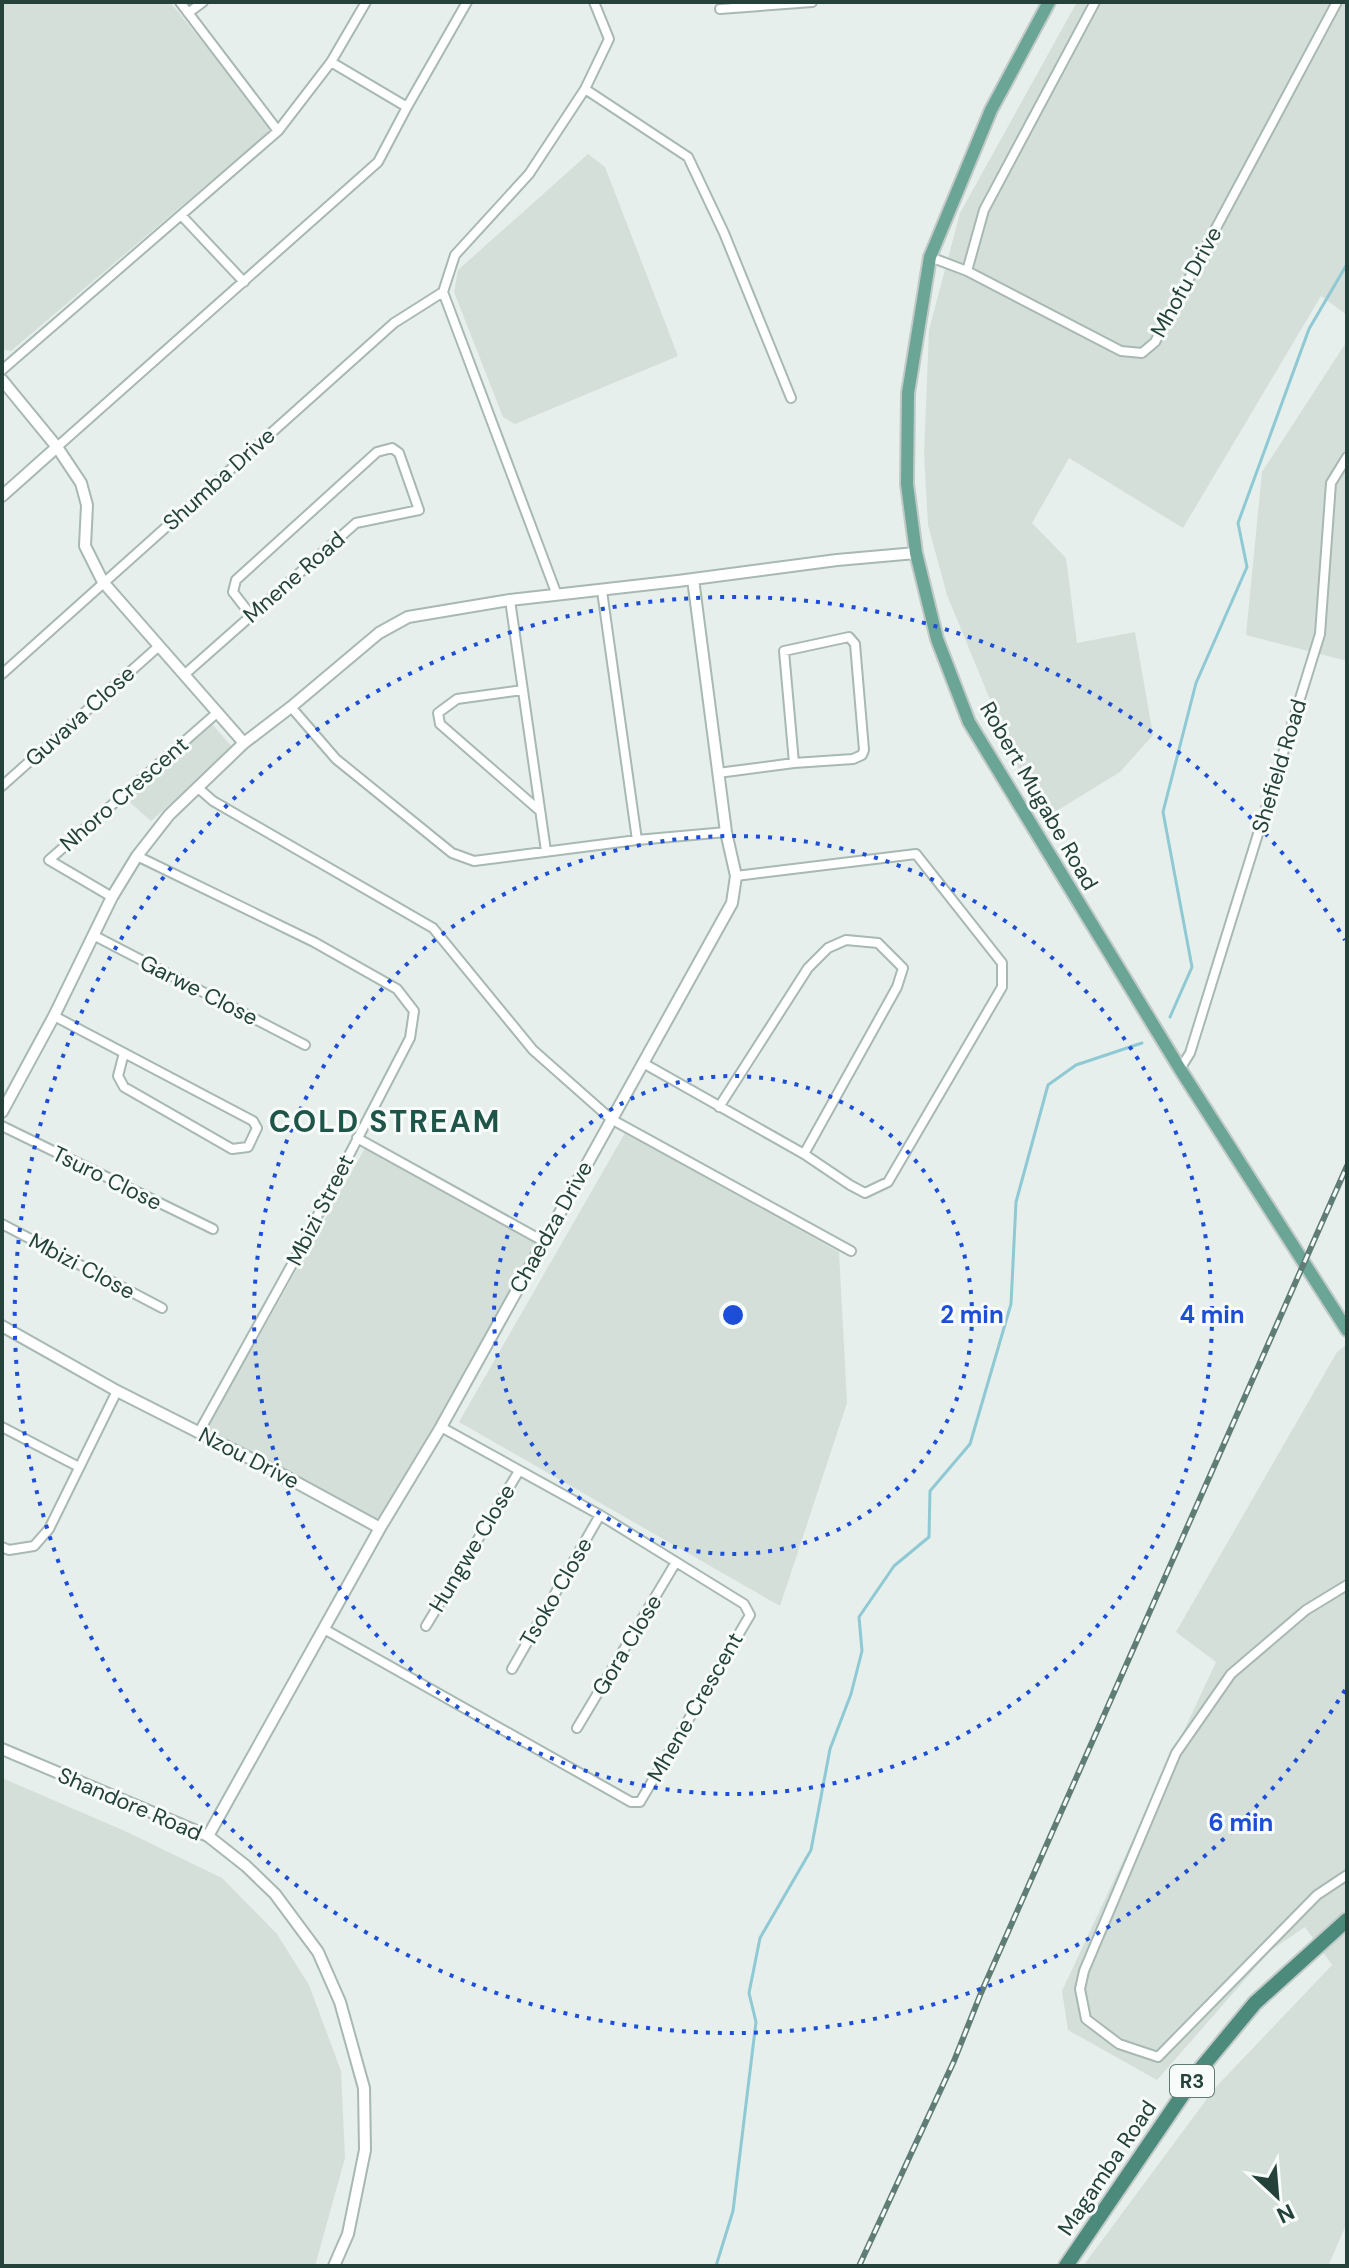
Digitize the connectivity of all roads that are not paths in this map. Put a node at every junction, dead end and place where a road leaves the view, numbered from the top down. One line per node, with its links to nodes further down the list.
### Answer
1 (180, 2): 11 (street)
2 (203, 2): 11 (street)
3 (366, 2): 12 (street)
4 (467, 2): 14 (street)
5 (594, 2): 13 (street)
6 (812, 2): 10 (street)
7 (1049, 2): 17 (main road, Robert Mugabe Road)
8 (1095, 2): 18 (street)
9 (1337, 2): 18 (street, Mhofu Drive)
10 (720, 9)
11 (188, 13): 15 (street)
12 (331, 62): 14 (street); 15 (street)
13 (585, 89): 20 (street); 23 (street)
14 (407, 107): 19 (street)
15 (278, 131): 16 (street)
16 (181, 215): 19 (street); 21 (street)
17 (930, 257): 18 (street, Mhofu Drive); 27 (main road, Robert Mugabe Road)
18 (967, 271)
19 (244, 282): 24 (street)
20 (443, 292): 29 (street, Shumba Drive); 31 (street)
21 (2, 370)
22 (2, 380): 24 (street)
23 (791, 398)
24 (57, 447): 26 (street); 29 (street)
25 (1347, 457): 57 (street, Shefield Road)
26 (2, 496)
27 (916, 553): 28 (street); 57 (main road, Robert Mugabe Road)
28 (693, 579): 30 (street); 42 (street, Chaedza Drive)
29 (103, 582): 34 (street); 35 (street, Shumba Drive)
30 (602, 591): 31 (street); 47 (street)
31 (557, 595): 32 (street)
32 (510, 600): 37 (street); 38 (street)
33 (250, 614): 33 (street, Mnene Road); 36 (street, Mnene Road)
34 (159, 646): 36 (street); 43 (street, Guvava Close)
35 (2, 674)
36 (184, 675): 39 (street)
37 (523, 690): 45 (street); 45 (street)
38 (291, 707): 40 (street); 48 (street)
39 (218, 712): 40 (street); 51 (street, Nhoro Crescent)
40 (244, 743): 44 (street)
41 (794, 763): 41 (street); 42 (street)
42 (718, 773): 46 (street, Chaedza Drive)
43 (2, 786)
44 (197, 787): 49 (street); 61 (street)
45 (540, 812): 48 (street)
46 (726, 832): 47 (street); 50 (street, Chaedza Drive)
47 (637, 840): 48 (street)
48 (546, 851)
49 (137, 856): 51 (street); 63 (street, Mbizi Street)
50 (736, 876): 56 (street, Chaedza Drive); 64 (street)
51 (112, 897): 52 (street)
52 (93, 935): 53 (street); 54 (street, Garwe Close)
53 (54, 1016): 55 (street); 58 (street)
54 (305, 1045)
55 (124, 1053): 55 (street)
56 (643, 1063): 59 (street); 61 (street, Chaedza Drive)
57 (1180, 1069): 71 (main road, Robert Mugabe Road)
58 (6, 1096): 60 (street)
59 (719, 1107): 64 (street); 64 (street)
60 (2, 1112)
61 (611, 1119): 67 (street, Chaedza Drive); 68 (street)
62 (2, 1126): 66 (street, Tsuro Close)
63 (357, 1138): 67 (street); 75 (street, Mbizi Street)
64 (804, 1154)
65 (2, 1224): 69 (street, Mbizi Close)
66 (213, 1229)
67 (543, 1241): 74 (street, Chaedza Drive)
68 (851, 1251)
69 (162, 1308)
70 (2, 1326): 72 (street, Nzou Drive)
71 (1347, 1328)
72 (117, 1391): 75 (street, Nzou Drive); 76 (street)
73 (2, 1427): 76 (street)
74 (441, 1427): 77 (street, Mhene Crescent); 79 (street, Chaedza Drive)
75 (199, 1432): 79 (street, Nzou Drive)
76 (79, 1467): 80 (street)
77 (519, 1471): 78 (street, Mhene Crescent); 83 (street, Hungwe Close)
78 (600, 1515): 81 (street, Mhene Crescent); 85 (street, Tsoko Close)
79 (380, 1528): 84 (street, Chaedza Drive)
80 (2, 1547)
81 (676, 1562): 84 (street, Mhene Crescent); 86 (street, Gora Close)
82 (1347, 1585): 89 (street)
83 (426, 1626)
84 (324, 1629): 88 (street, Chaedza Drive)
85 (512, 1669)
86 (577, 1728)
87 (2, 1749): 88 (street, Shandore Road)
88 (208, 1836): 91 (street, Shandore Road)
89 (1347, 1875)
90 (1347, 1920): 92 (highway, Magamba Road / R3)
91 (334, 2266)
92 (1066, 2266)

